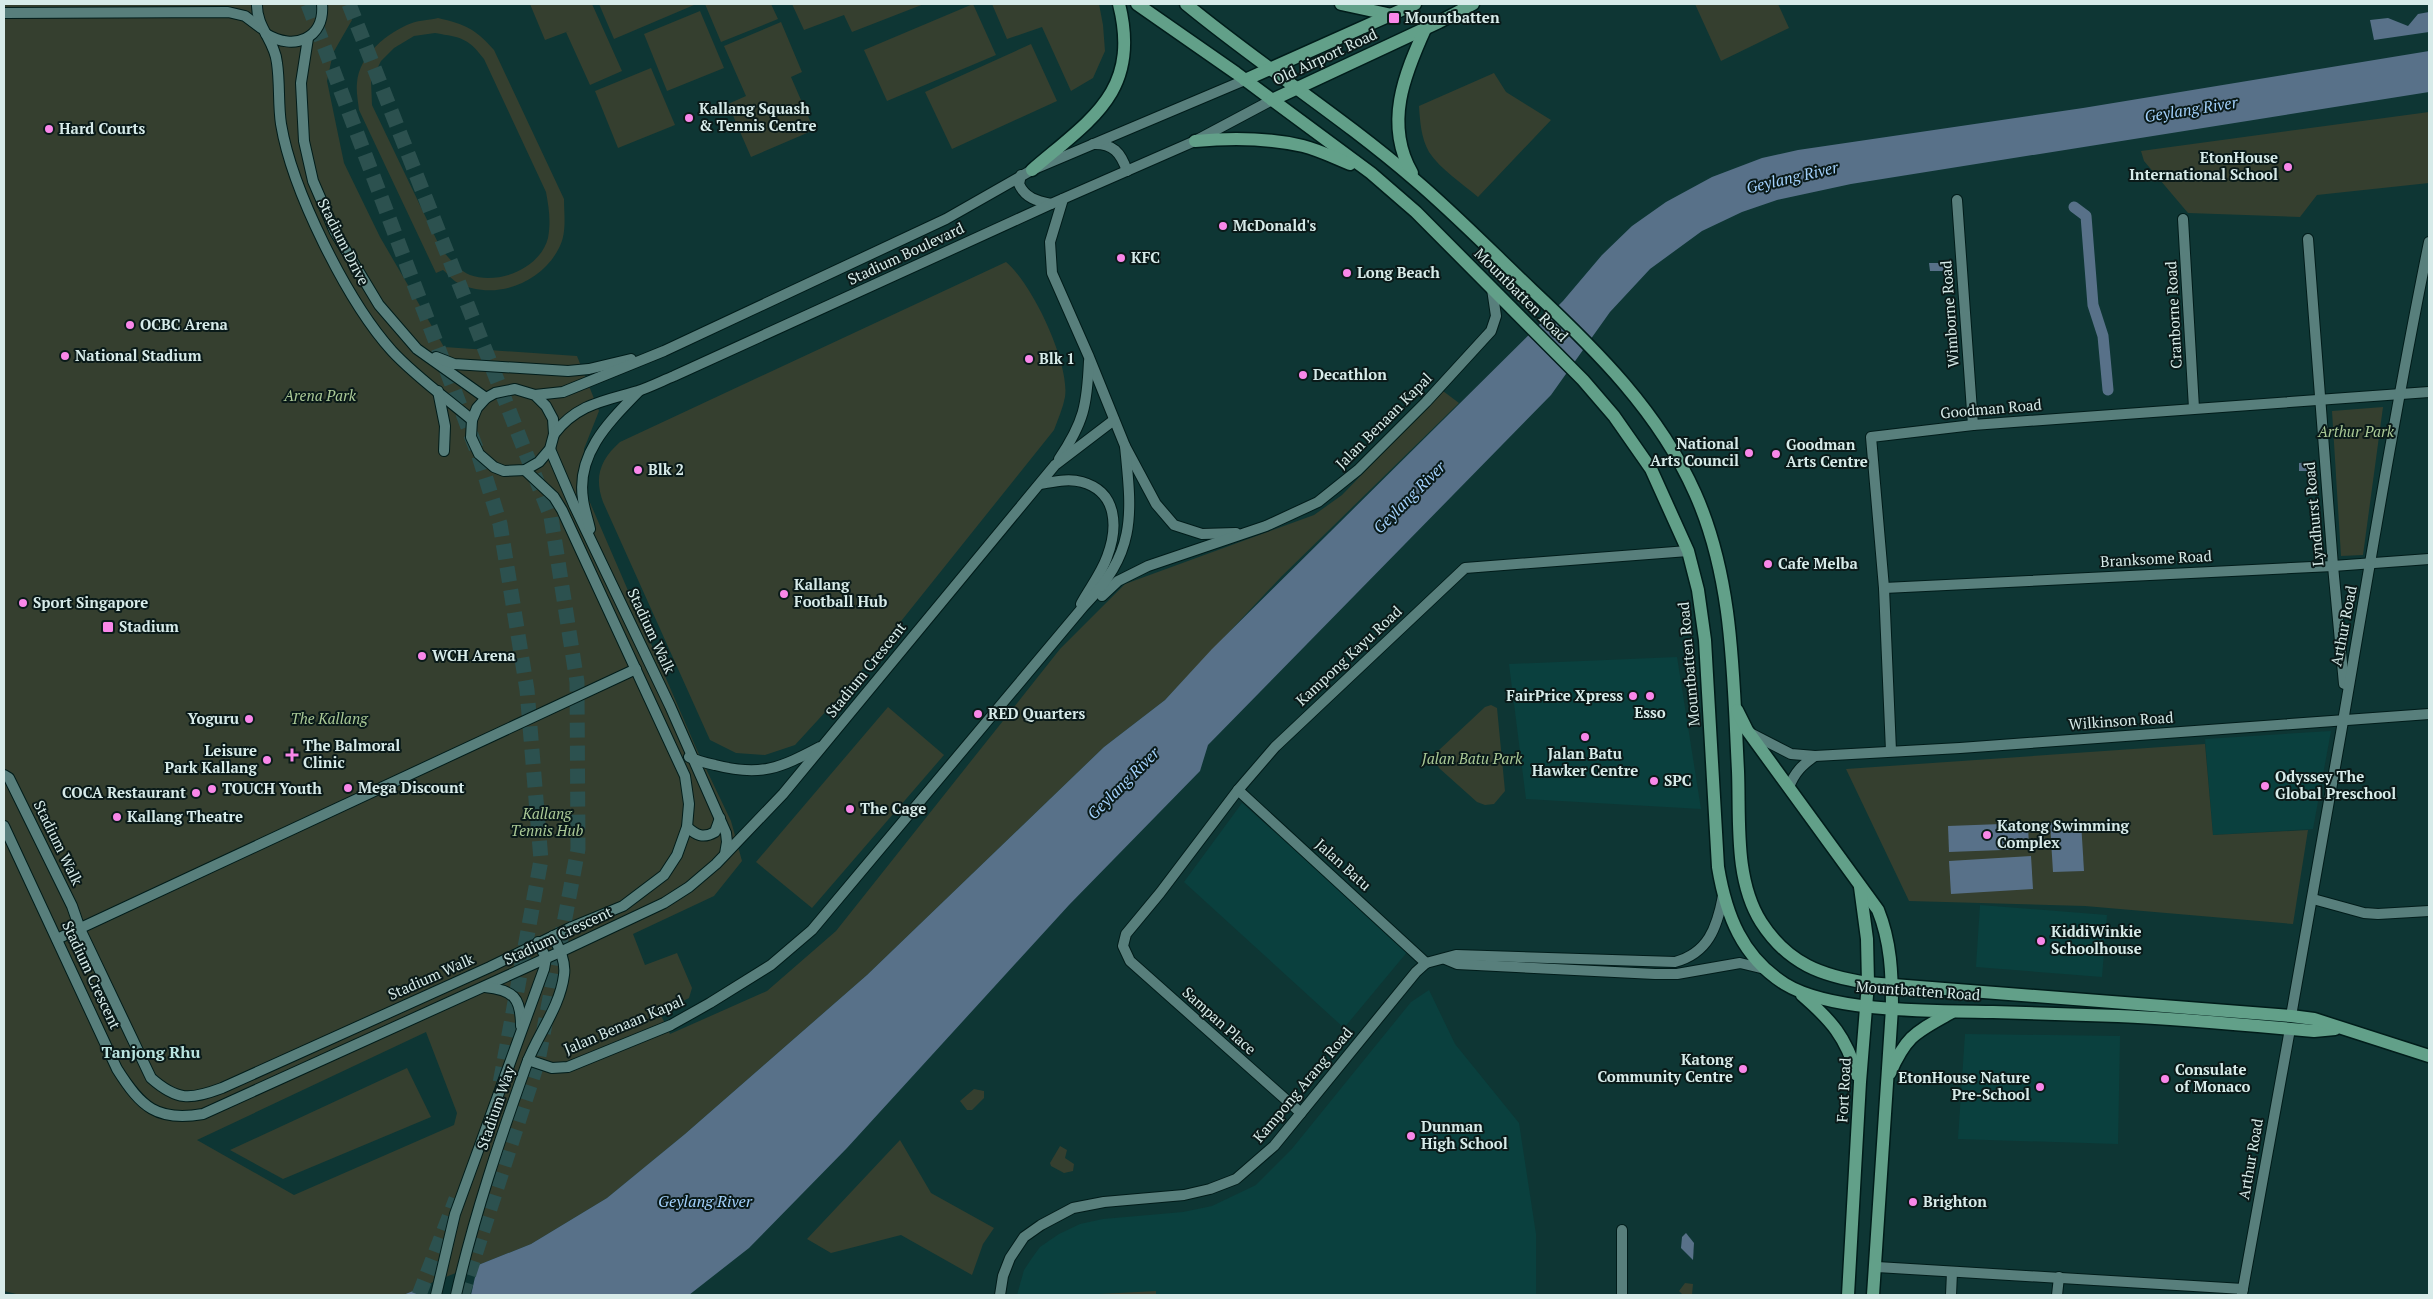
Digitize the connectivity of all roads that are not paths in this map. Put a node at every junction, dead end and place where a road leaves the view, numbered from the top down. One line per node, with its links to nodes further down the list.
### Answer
1 (257, 4): 12 (street, Stadium Drive)
2 (322, 4): 13 (street, Stadium Drive)
3 (1119, 4): 21 (main road)
4 (1137, 4): 15 (main road, Mountbatten Road)
5 (1186, 4): 14 (main road, Mountbatten Road)
6 (1341, 4): 10 (main road)
7 (1415, 4): 10 (main road, Old Airport Road)
8 (1473, 4): 11 (main road, Old Airport Road)
9 (4, 13): 12 (street)
10 (1392, 15): 14 (main road, Old Airport Road)
11 (1426, 27): 16 (main road, Old Airport Road); 23 (main road)
12 (263, 31): 13 (street); 35 (street, Stadium Drive)
13 (308, 38): 31 (street, Stadium Drive)
14 (1271, 69): 15 (main road, Old Airport Road); 16 (main road, Mountbatten Road)
15 (1245, 80): 17 (main road, Mountbatten Road); 19 (street, Stadium Boulevard)
16 (1298, 88): 17 (main road, Old Airport Road); 23 (main road, Mountbatten Road)
17 (1272, 100): 18 (street, Stadium Boulevard); 22 (main road, Mountbatten Road)
18 (1195, 141): 20 (street, Stadium Boulevard); 22 (main road)
19 (1090, 144): 20 (street); 21 (street, Stadium Boulevard)
20 (1127, 171): 24 (street, Stadium Boulevard)
21 (1026, 172): 26 (street); 32 (street, Stadium Boulevard)
22 (1371, 173): 30 (main road, Mountbatten Road)
23 (1415, 180): 62 (main road, Mountbatten Road)
24 (1063, 199): 26 (street, Stadium Boulevard); 33 (street)
25 (1957, 200): 44 (street, Wimborne Road)
26 (1051, 204): 34 (street, Stadium Boulevard)
27 (2183, 220): 41 (street, Cranborne Road)
28 (2308, 239): 40 (street, Lyndhurst Road)
29 (2429, 242): 37 (street, Arthur Road)
30 (1492, 289): 52 (street, Jalan Benaan Kapal); 53 (main road, Mountbatten Road)
31 (417, 349): 32 (street); 39 (street, Stadium Drive)
32 (664, 351): 38 (street, Stadium Boulevard)
33 (1089, 357): 43 (street, Jalan Benaan Kapal); 49 (street)
34 (640, 390): 45 (street, Stadium Boulevard); 54 (street)
35 (438, 391): 42 (street, Stadium Drive); 48 (street)
36 (2429, 392): 37 (street, Goodman Road)
37 (2398, 394): 40 (street, Goodman Road); 56 (street, Arthur Road)
38 (535, 395): 39 (street, Stadium Boulevard); 45 (street)
39 (486, 398): 42 (street)
40 (2320, 400): 41 (street, Goodman Road); 57 (street, Lyndhurst Road)
41 (2194, 408): 44 (street, Goodman Road)
42 (472, 420): 50 (street)
43 (1114, 420): 46 (street, Jalan Benaan Kapal); 49 (street, Stadium Crescent)
44 (1973, 425): 58 (street, Goodman Road)
45 (554, 434): 47 (street)
46 (1125, 446): 52 (street, Jalan Benaan Kapal); 59 (street, Jalan Benaan Kapal)
47 (550, 449): 50 (street); 54 (street, Stadium Walk)
48 (444, 451)
49 (1055, 465): 51 (street, Stadium Crescent)
50 (525, 470): 60 (street, Stadium Walk)
51 (1040, 484): 59 (street); 66 (street, Stadium Crescent)
52 (1246, 533): 59 (street, Jalan Benaan Kapal)
53 (1688, 551): 73 (street, Kampong Kayu Road); 79 (main road, Mountbatten Road)
54 (596, 552): 70 (street, Stadium Walk)
55 (2429, 559): 56 (street, Branksome Road)
56 (2371, 564): 57 (street, Branksome Road); 61 (street, Arthur Road)
57 (2333, 566): 58 (street, Branksome Road); 61 (street, Lyndhurst Road)
58 (1884, 588): 68 (street, Goodman Road)
59 (1072, 620): 102 (street, Jalan Benaan Kapal)
60 (636, 669): 67 (street, Stadium Walk); 82 (street, Stadium Walk)
61 (2346, 698): 64 (street, Arthur Road)
62 (1734, 704): 65 (main road, Fort Road); 92 (main road, Mountbatten Road)
63 (2429, 714): 64 (street, Wilkinson Road)
64 (2343, 720): 68 (street, Wilkinson Road); 80 (street, Arthur Road)
65 (1747, 730): 69 (street, Wilkinson Road); 72 (main road, Fort Road)
66 (825, 744): 70 (street); 77 (street, Stadium Crescent)
67 (674, 749): 70 (street); 76 (street, Stadium Walk)
68 (1891, 751): 69 (street, Wilkinson Road)
69 (1815, 756): 72 (street)
70 (692, 759): 74 (street, Stadium Walk)
71 (4, 775): 82 (street, Stadium Walk)
72 (1789, 787): 78 (main road, Fort Road)
73 (1238, 790): 86 (street, Kampong Kayu Road); 90 (street, Jalan Batu)
74 (720, 818): 76 (street); 77 (street, Stadium Walk)
75 (4, 826): 84 (street, Stadium Crescent)
76 (687, 827): 83 (street, Stadium Walk)
77 (724, 856): 87 (street, Stadium Crescent)
78 (1860, 887): 92 (main road, Fort Road); 93 (main road, Fort Road)
79 (1723, 896): 89 (street); 91 (main road, Mountbatten Road)
80 (2313, 899): 81 (street); 99 (street, Arthur Road)
81 (2429, 910)
82 (80, 929): 84 (street, Stadium Walk); 85 (street, Stadium Walk)
83 (553, 936): 85 (street, Stadium Walk); 87 (street, Stadium Way)
84 (58, 940): 94 (street, Stadium Crescent)
85 (538, 942): 88 (street)
86 (1123, 946): 105 (street, Sampan Place)
87 (560, 952): 88 (street, Stadium Crescent); 102 (street, Stadium Way)
88 (546, 958): 94 (street, Stadium Crescent); 100 (street, Stadium Way)
89 (1445, 959): 90 (street); 91 (street)
90 (1426, 963): 105 (street, Kampong Arang Road)
91 (1766, 969): 95 (main road, Mountbatten Road)
92 (1868, 983): 93 (main road, Mountbatten Road); 96 (main road, Fort Road)
93 (1892, 985): 97 (main road, Fort Road); 99 (main road, Mountbatten Road)
94 (484, 987): 100 (street)
95 (1796, 990): 96 (main road, Mountbatten Road); 104 (main road)
96 (1867, 1006): 97 (main road, Mountbatten Road); 104 (main road, Fort Road)
97 (1892, 1008): 98 (main road, Mountbatten Road); 103 (main road, Fort Road)
98 (1952, 1012): 99 (main road, Mountbatten Road); 103 (main road)
99 (2290, 1022): 101 (main road, Mountbatten Road); 110 (street, Arthur Road)
100 (521, 1030): 111 (street, Stadium Way)
101 (2429, 1056)
102 (528, 1060): 112 (street, Stadium Way)
103 (1887, 1080): 107 (main road, Fort Road)
104 (1860, 1082): 115 (main road, Fort Road)
105 (1301, 1113): 113 (street, Kampong Arang Road)
106 (1622, 1230): 114 (street)
107 (1876, 1267): 108 (street); 116 (main road, Fort Road)
108 (1952, 1272): 109 (street); 117 (street)
109 (2059, 1277): 110 (street); 118 (street)
110 (2242, 1292)
111 (436, 1295)
112 (456, 1295)
113 (1000, 1295)
114 (1622, 1295)
115 (1848, 1295)
116 (1873, 1295)
117 (1951, 1295)
118 (2057, 1295)

